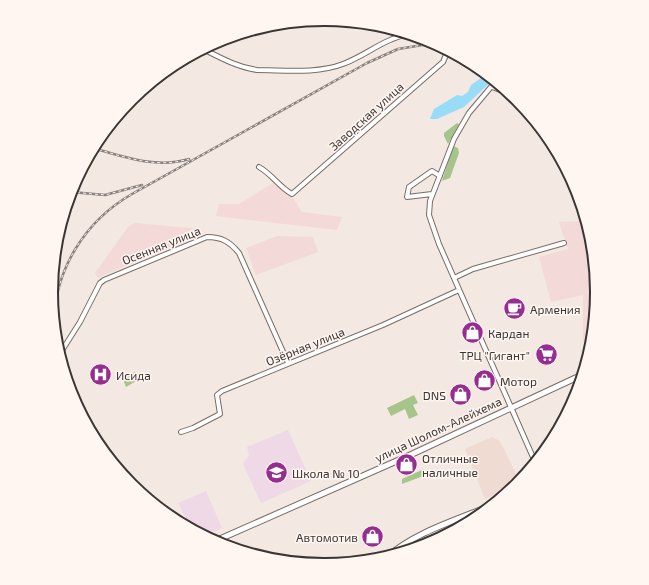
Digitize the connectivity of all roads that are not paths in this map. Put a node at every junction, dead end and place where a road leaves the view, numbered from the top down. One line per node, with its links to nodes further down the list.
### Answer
1 (399, 37): 2 (street)
2 (209, 52)
3 (446, 55): 5 (street, Заводская улица)
4 (492, 86): 6 (street)
5 (259, 168)
6 (440, 176): 7 (street); 7 (street)
7 (432, 194): 9 (street)
8 (564, 244): 9 (street)
9 (454, 278): 10 (street)
10 (459, 290): 12 (street, Озёрная улица); 14 (street)
11 (64, 348): 12 (street, Осенняя улица)
12 (288, 363): 15 (street, Озёрная улица)
13 (577, 377): 14 (main road, улица Шолом-Алейхема)
14 (511, 407): 16 (street); 18 (main road, улица Шолом-Алейхема)
15 (181, 432)
16 (533, 458)
17 (475, 512): 19 (main road)
18 (221, 538)
19 (396, 549)

